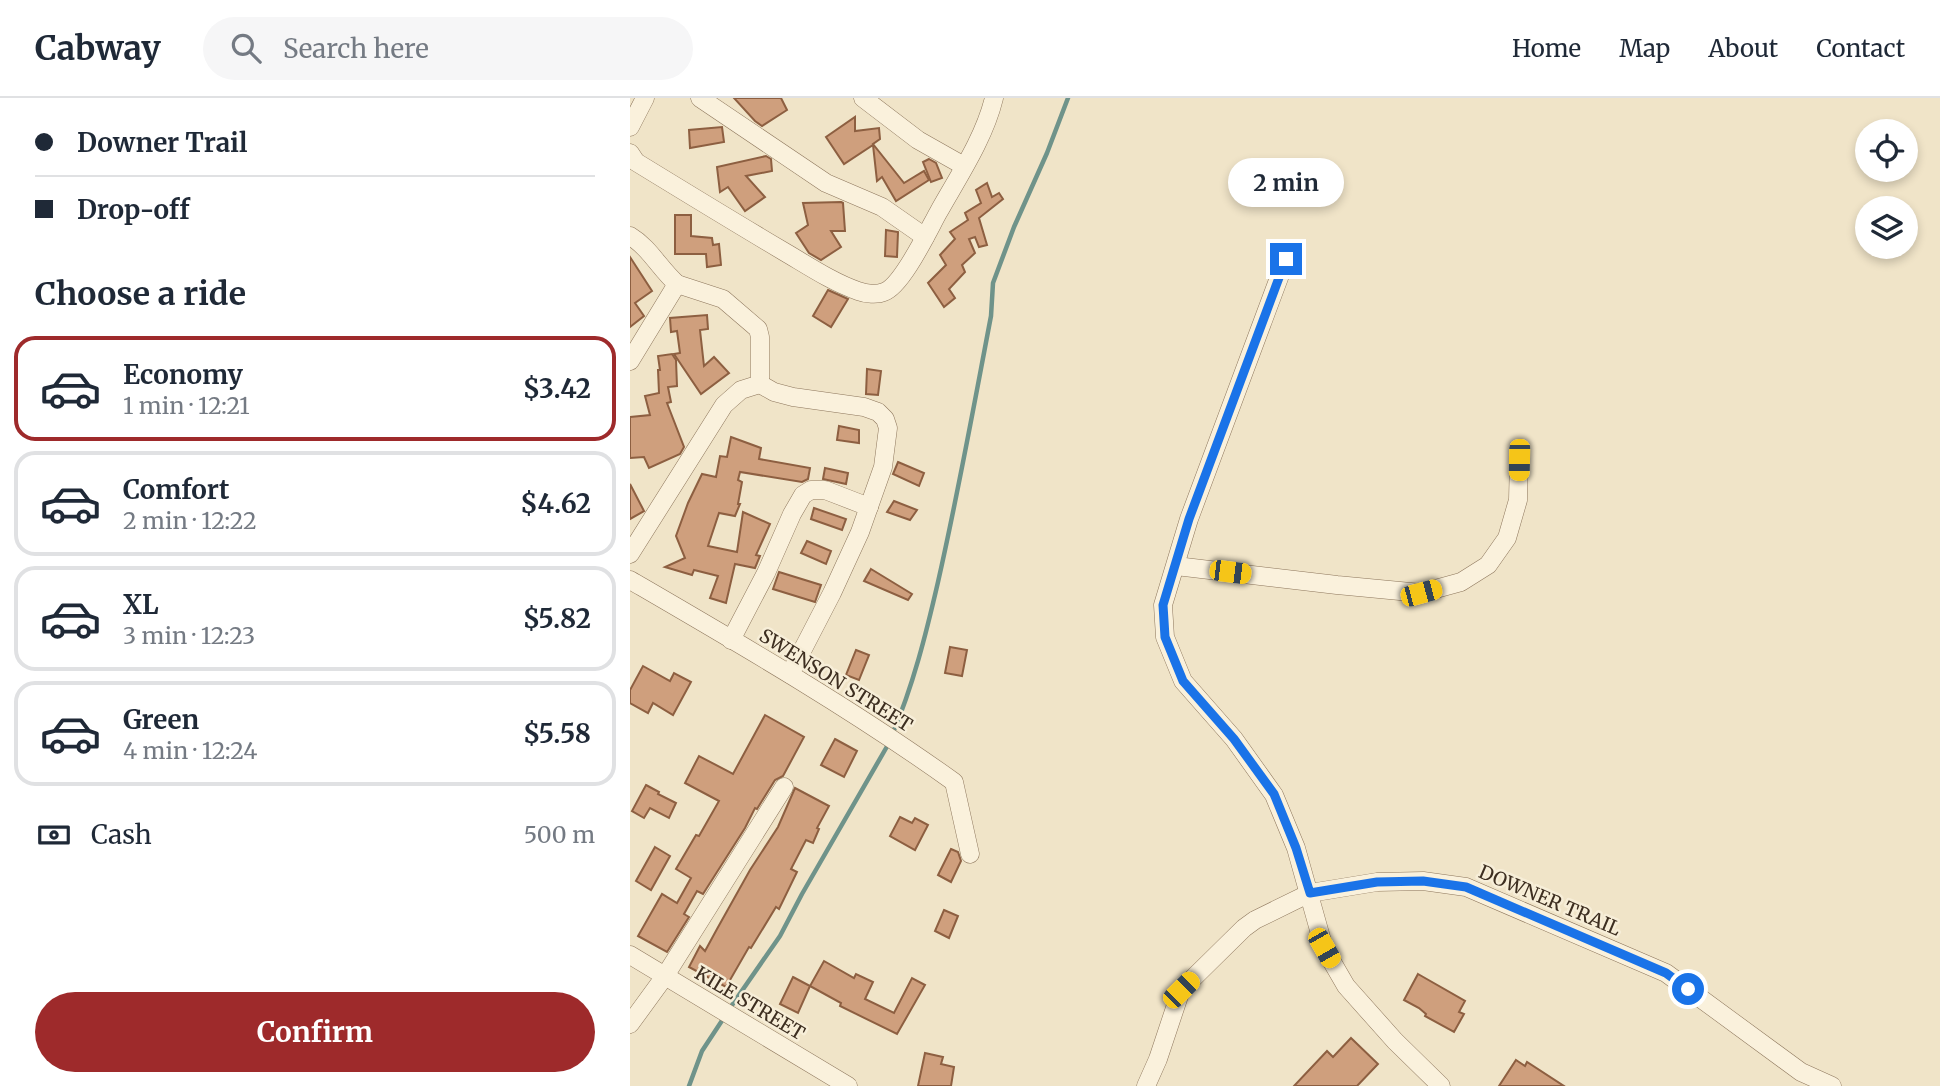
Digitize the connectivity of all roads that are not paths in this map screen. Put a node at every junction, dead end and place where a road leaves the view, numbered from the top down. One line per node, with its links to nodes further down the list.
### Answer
1 (645, 98): 5 (street)
2 (700, 98): 9 (street)
3 (863, 98): 7 (street)
4 (993, 98): 7 (street)
5 (630, 127)
6 (630, 153): 9 (street)
7 (964, 166): 9 (street)
8 (630, 236): 11 (street)
9 (925, 237)
10 (1286, 259): 17 (street)
11 (677, 284): 12 (street); 13 (street)
12 (630, 361)
13 (760, 384): 15 (street); 16 (street)
14 (1519, 460): 17 (street)
15 (869, 506): 19 (street); 20 (street)
16 (630, 554)
17 (1176, 566): 23 (street)
18 (630, 580): 19 (street, SWENSON STREET)
19 (732, 640): 20 (street, SWENSON STREET)
20 (790, 674): 22 (street, SWENSON STREET)
21 (784, 786): 25 (street)
22 (970, 854)
23 (1310, 893): 28 (street, DOWNER TRAIL); 29 (street); 30 (street, DOWNER TRAIL)
24 (630, 955): 25 (street, KILE STREET)
25 (665, 976): 26 (street); 27 (street, KILE STREET)
26 (630, 1024)
27 (848, 1086)
28 (1146, 1086)
29 (1441, 1086)
30 (1832, 1086)

